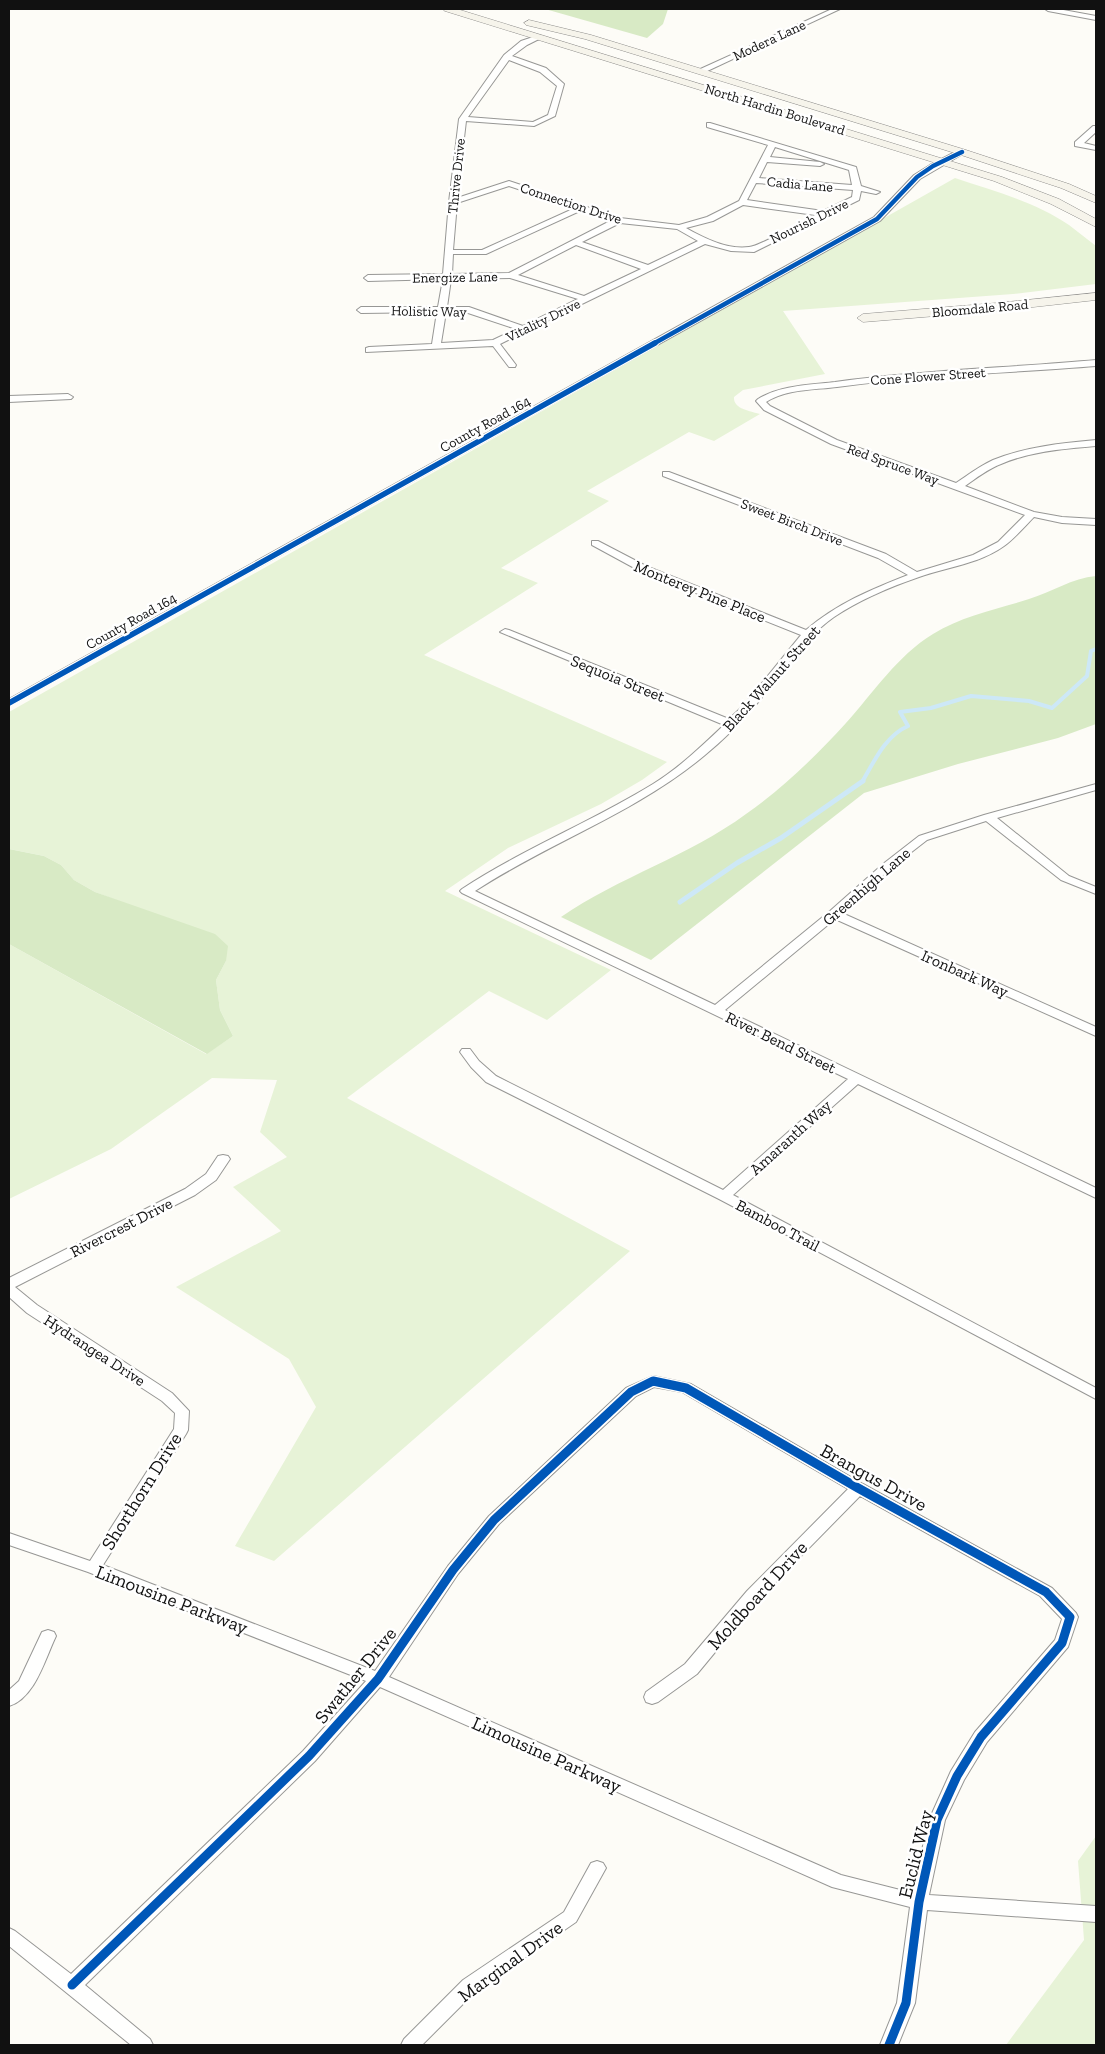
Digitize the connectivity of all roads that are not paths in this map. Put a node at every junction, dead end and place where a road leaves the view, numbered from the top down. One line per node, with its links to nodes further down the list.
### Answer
1 (448, 9): 6 (street, North Hardin Boulevard)
2 (464, 9): 8 (street, North Hardin Boulevard)
3 (837, 9): 8 (street, Modera Lane)
4 (1048, 9): 5 (street)
5 (1096, 18)
6 (539, 37): 7 (street, Thrive Drive); 9 (street, North Hardin Boulevard)
7 (507, 57): 10 (street, Thrive Drive); 10 (street)
8 (700, 72): 9 (street); 15 (street, North Hardin Boulevard)
9 (680, 80): 17 (street, North Hardin Boulevard)
10 (463, 119): 23 (street, Thrive Drive)
11 (710, 125): 13 (street, Nourish Drive)
12 (1096, 128): 14 (street)
13 (773, 144): 16 (street); 18 (street, Nourish Drive)
14 (1096, 148)
15 (962, 152): 17 (street, County Road 164); 22 (street, North Hardin Boulevard)
16 (765, 159): 18 (street); 19 (street)
17 (943, 161): 28 (street, North Hardin Boulevard); 60 (street, County Road 164)
18 (832, 162): 20 (street, Nourish Drive)
19 (754, 180): 20 (street, Cadia Lane); 24 (street)
20 (857, 188): 21 (street, Cadia Lane); 26 (street, Nourish Drive)
21 (876, 192)
22 (1096, 200)
23 (453, 202): 25 (street, Connection Drive); 32 (street, Thrive Drive)
24 (742, 202): 26 (street); 29 (street, Connection Drive)
25 (583, 207): 27 (street, Connection Drive); 32 (street)
26 (825, 214): 30 (street, Nourish Drive)
27 (619, 220): 29 (street, Connection Drive); 31 (street, Energize Lane)
28 (1096, 224)
29 (679, 227): 30 (street, Nourish Drive)
30 (704, 241): 33 (street, Vitality Drive)
31 (576, 243): 33 (street); 34 (street, Energize Lane)
32 (449, 252): 36 (street, Thrive Drive)
33 (647, 268): 38 (street, Vitality Drive)
34 (511, 275): 36 (street, Energize Lane); 38 (street)
35 (368, 278): 36 (street, Energize Lane)
36 (447, 278): 39 (street, Thrive Drive)
37 (1096, 296): 41 (street, Bloomdale Road)
38 (586, 299): 42 (street, Vitality Drive)
39 (442, 309): 40 (street, Holistic Way); 42 (street, Holistic Way); 44 (street, Thrive Drive)
40 (361, 310)
41 (863, 318)
42 (524, 329): 43 (street, Vitality Drive)
43 (495, 343): 44 (street, Vitality Drive); 47 (street)
44 (436, 346): 45 (street, Vitality Drive)
45 (369, 350)
46 (1096, 363): 50 (street, Cone Flower Street)
47 (512, 365)
48 (68, 397): 49 (street)
49 (9, 399)
50 (761, 401): 53 (street, Red Spruce Way)
51 (1096, 443): 53 (street)
52 (666, 474): 57 (street, Sweet Birch Drive)
53 (957, 487): 54 (street, Red Spruce Way)
54 (1032, 514): 55 (street, Red Spruce Way); 57 (street, Black Walnut Street)
55 (1096, 522)
56 (595, 543): 59 (street, Monterey Pine Place)
57 (916, 575): 59 (street, Black Walnut Street)
58 (505, 632): 61 (street, Sequoia Street)
59 (807, 634): 61 (street, Black Walnut Street)
60 (9, 703)
61 (731, 724): 64 (street, Black Walnut Street)
62 (1096, 787): 63 (street, Greenhigh Lane)
63 (988, 817): 65 (street); 66 (street, Greenhigh Lane)
64 (466, 891): 67 (street, River Bend Street)
65 (1096, 891)
66 (834, 914): 67 (street, Greenhigh Lane); 68 (street, Ironbark Way)
67 (716, 1011): 70 (street, River Bend Street)
68 (1096, 1032)
69 (466, 1052): 73 (street, Bamboo Trail)
70 (856, 1078): 72 (street, River Bend Street); 73 (street, Amaranth Way)
71 (223, 1159): 74 (street, Rivercrest Drive)
72 (1096, 1193)
73 (724, 1196): 77 (street, Bamboo Trail)
74 (9, 1284)
75 (9, 1290): 78 (street, Hydrangea Drive)
76 (653, 1381): 79 (street, Brangus Drive); 84 (street, Swather Drive)
77 (1096, 1394)
78 (182, 1411): 81 (street, Shorthorn Drive)
79 (858, 1488): 82 (street, Brangus Drive); 85 (street, Moldboard Drive)
80 (9, 1539): 81 (street, Limousine Parkway)
81 (93, 1568): 84 (street, Limousine Parkway)
82 (1070, 1617): 88 (street, Euclid Way)
83 (48, 1636): 86 (street)
84 (378, 1679): 88 (street, Limousine Parkway); 91 (street, Swather Drive)
85 (652, 1698)
86 (9, 1699)
87 (597, 1868): 93 (street, Marginal Drive)
88 (919, 1902): 89 (street, Limousine Parkway); 94 (street, Euclid Way)
89 (1096, 1914)
90 (9, 1936): 91 (street)
91 (72, 1985): 92 (street)
92 (144, 2045)
93 (410, 2045)
94 (888, 2045)

